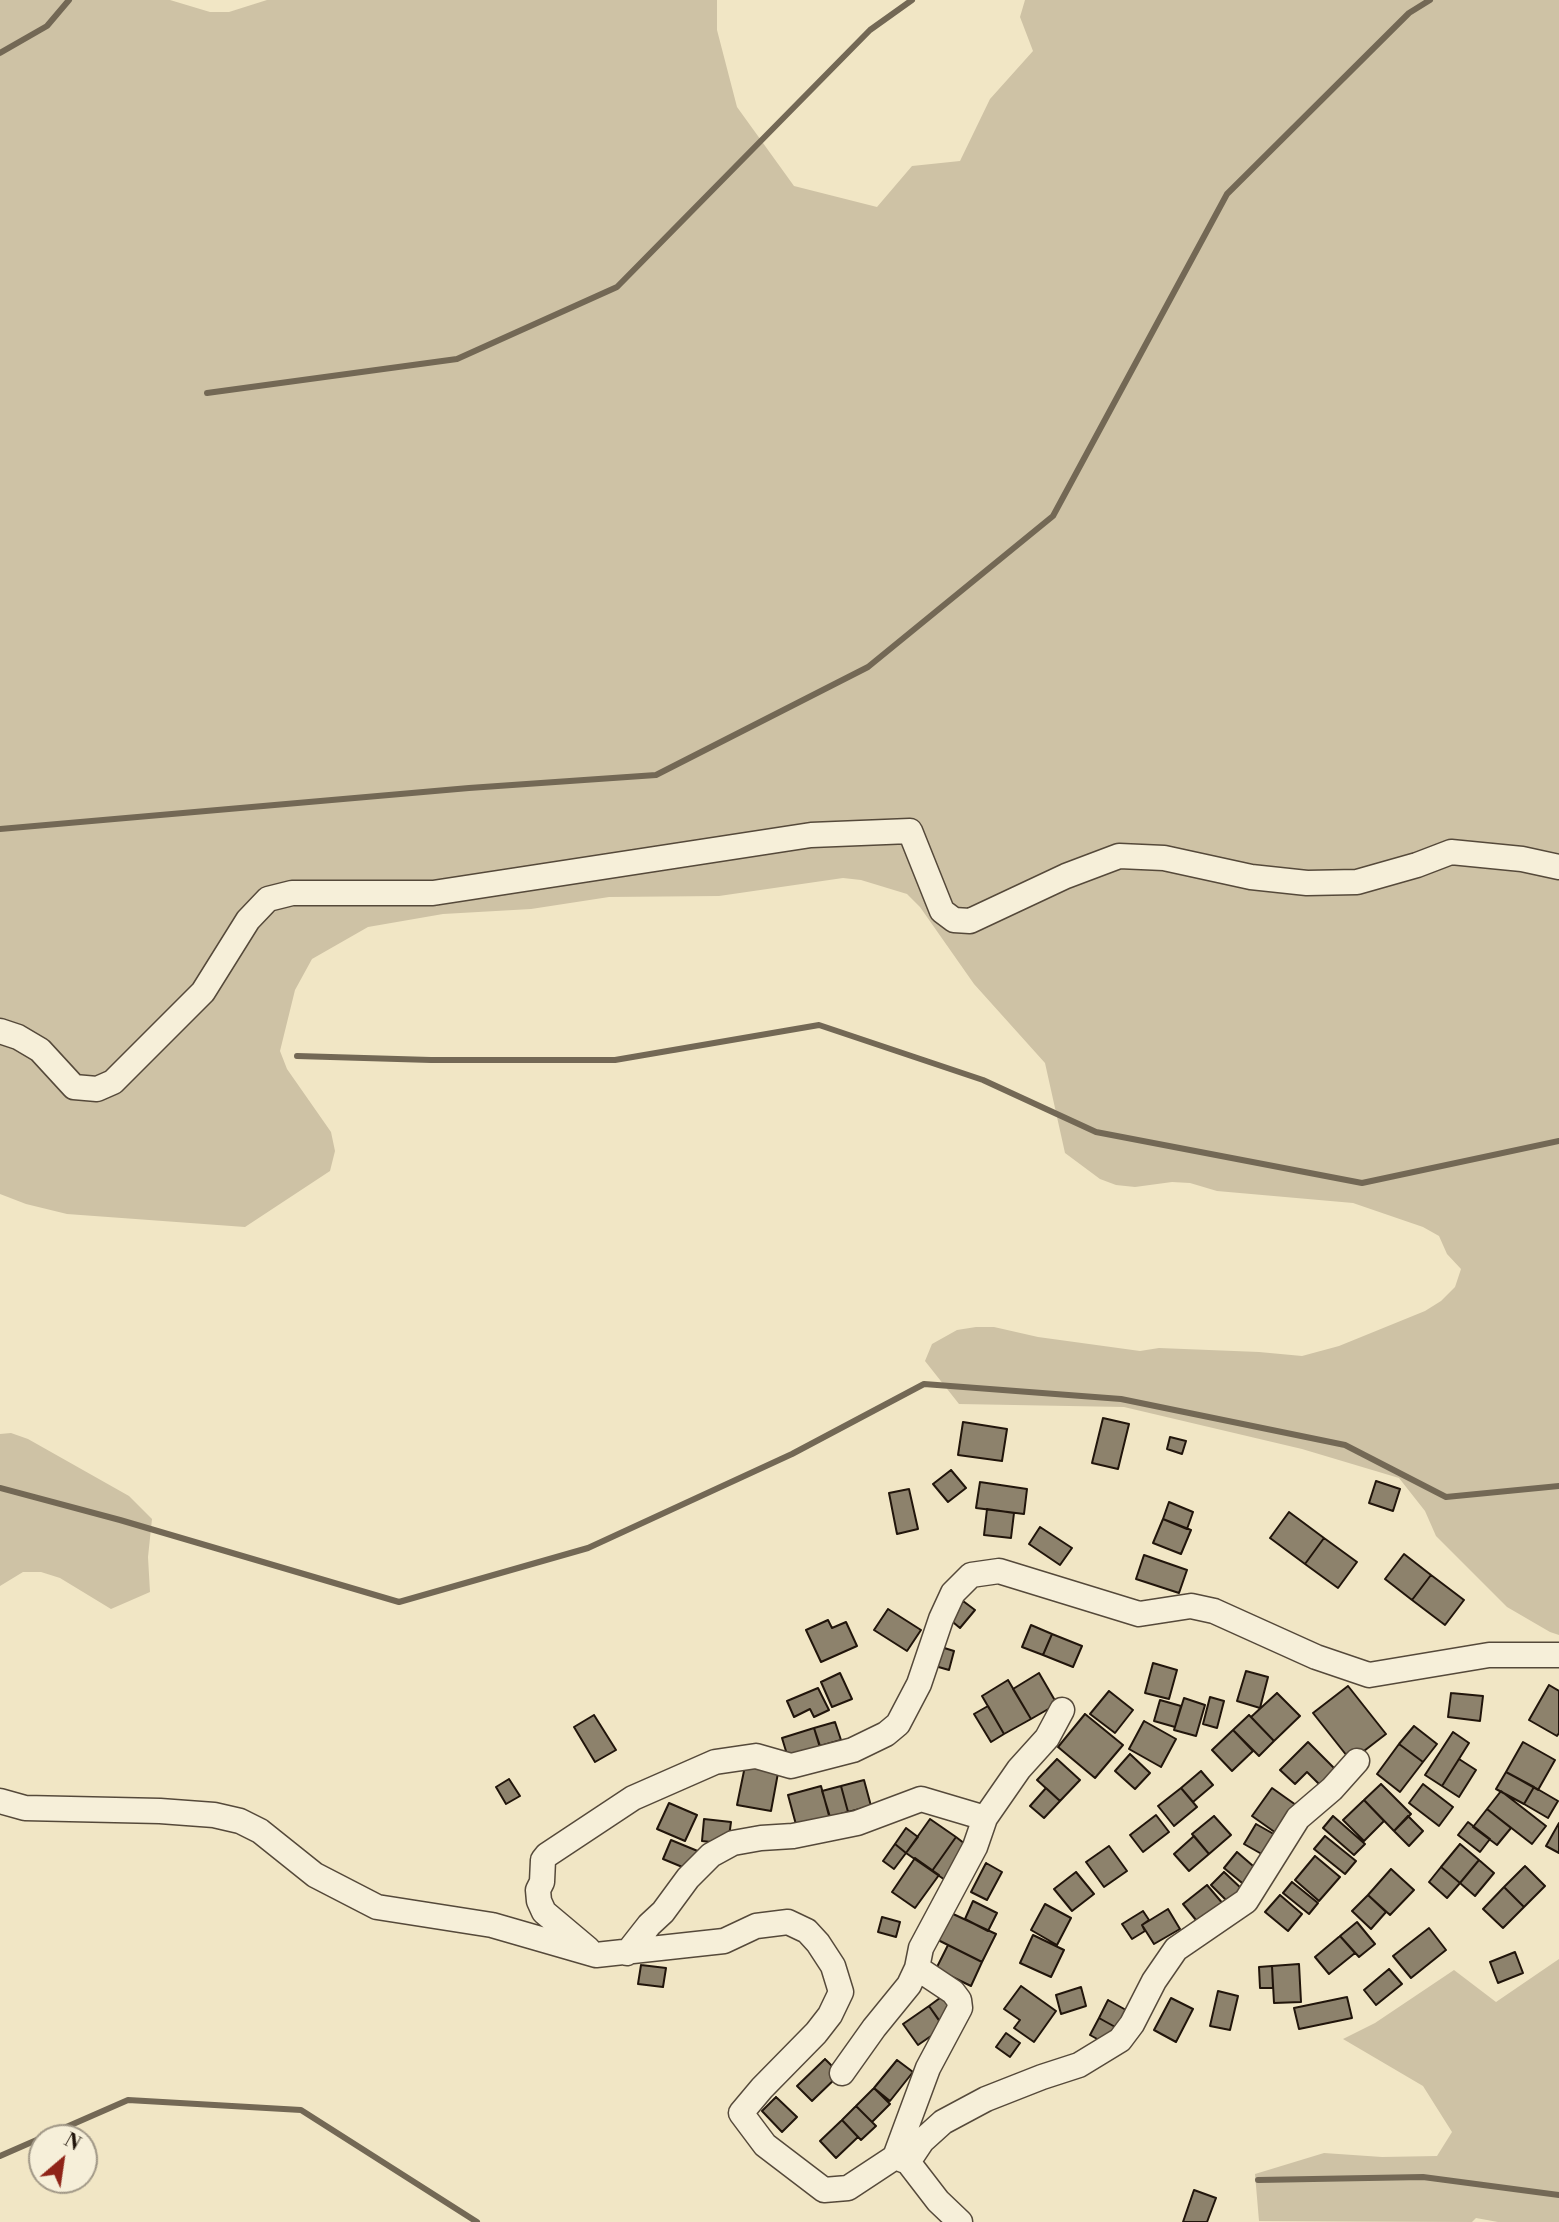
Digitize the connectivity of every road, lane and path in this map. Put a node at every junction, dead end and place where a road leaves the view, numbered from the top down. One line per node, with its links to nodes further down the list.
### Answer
1 (1559, 867): 2 (street)
2 (0, 1031)
3 (1559, 1655): 9 (street)
4 (1062, 1710): 7 (street)
5 (1357, 1761): 12 (street)
6 (0, 1801): 9 (street)
7 (985, 1818): 8 (street); 10 (street)
8 (627, 1953): 9 (street); 12 (street)
9 (596, 1955)
10 (917, 1968): 11 (street); 12 (street)
11 (842, 2073)
12 (902, 2160): 13 (street)
13 (960, 2222)

